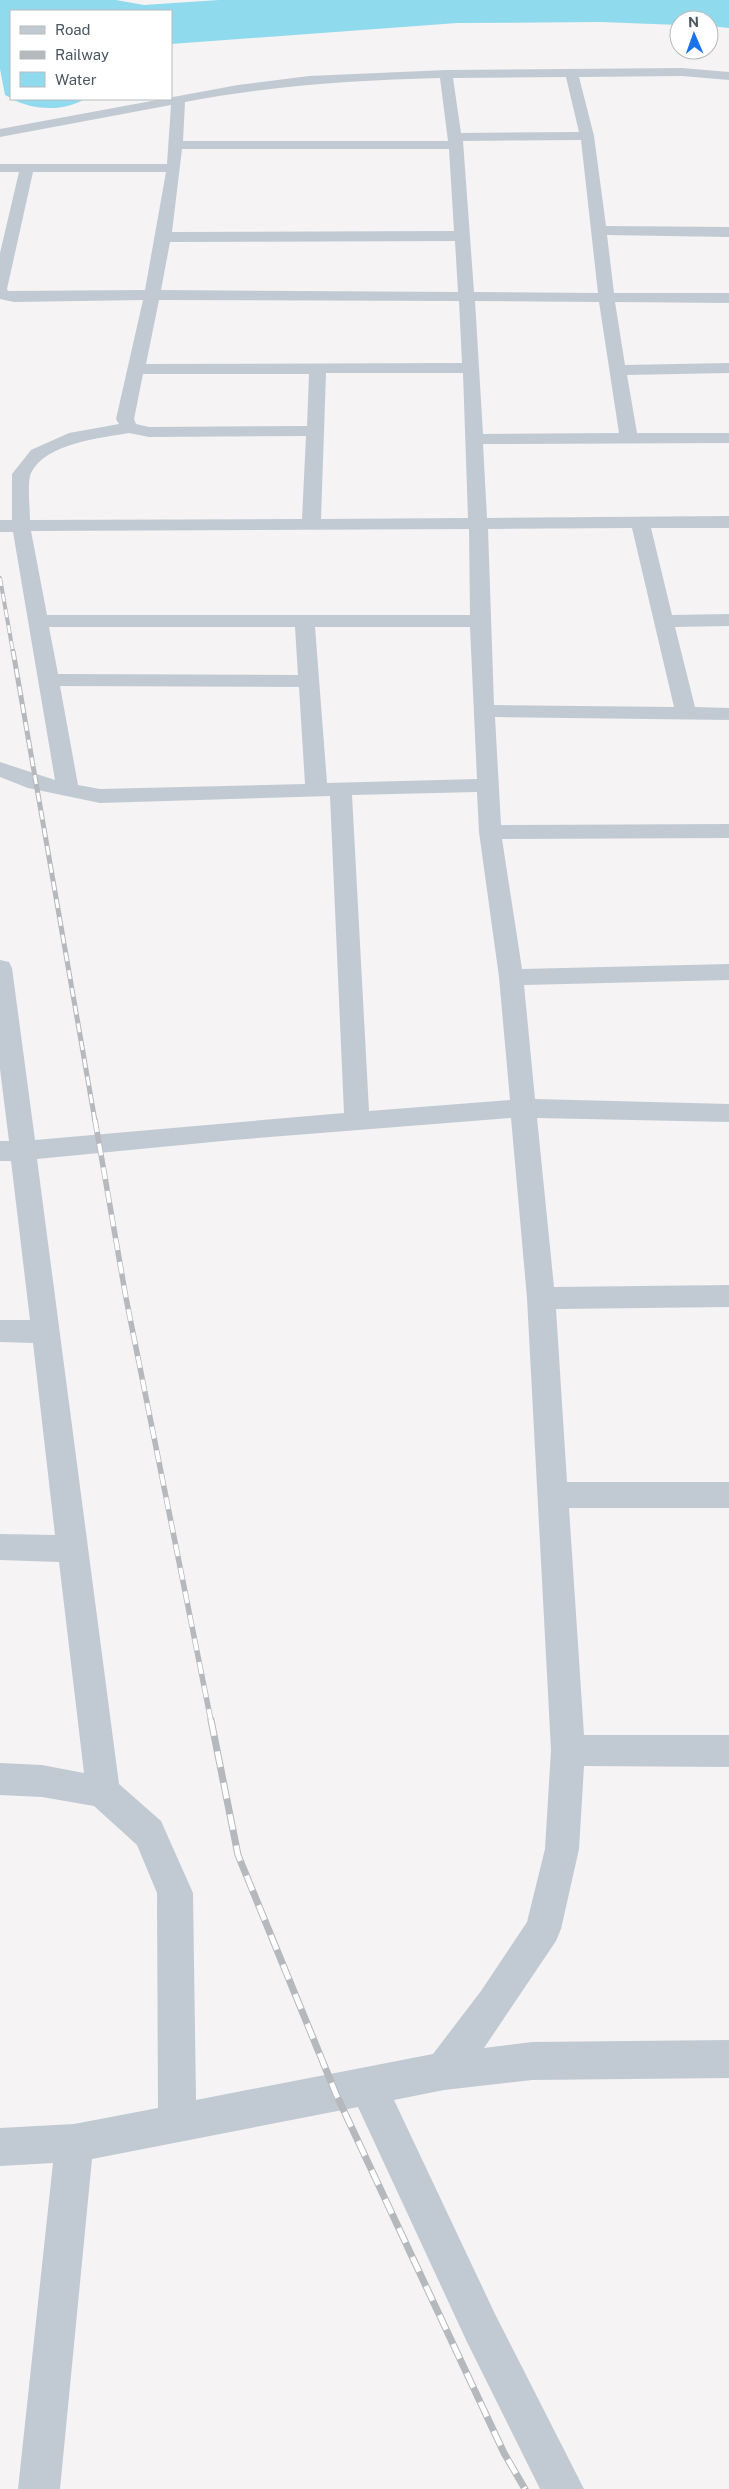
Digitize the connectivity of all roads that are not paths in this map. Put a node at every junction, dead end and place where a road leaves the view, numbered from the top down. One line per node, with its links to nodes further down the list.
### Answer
1 (571, 73): 2 (street); 3 (street); 8 (street)
2 (446, 74): 4 (street); 9 (street)
3 (729, 76)
4 (178, 98): 5 (street); 10 (street)
5 (172, 99)
6 (169, 100): 7 (street)
7 (0, 133)
8 (587, 136): 9 (street); 14 (street)
9 (456, 141): 10 (street); 17 (street)
10 (177, 145): 13 (street)
11 (0, 168): 12 (street)
12 (27, 168): 13 (street); 18 (street)
13 (173, 168): 16 (street)
14 (599, 230): 15 (street); 22 (street)
15 (729, 232)
16 (163, 236): 17 (street); 20 (street)
17 (461, 236): 21 (street)
18 (0, 287)
19 (0, 291): 20 (street)
20 (151, 296): 21 (street); 27 (street)
21 (465, 298): 22 (street); 25 (street)
22 (607, 298): 23 (street); 28 (street)
23 (729, 298)
24 (318, 368): 25 (street); 27 (street); 30 (street)
25 (471, 368): 33 (street)
26 (729, 368): 28 (street)
27 (136, 369): 29 (street)
28 (619, 370): 31 (street)
29 (129, 428): 30 (street); 39 (street)
30 (315, 431): 37 (street)
31 (629, 438): 32 (street); 33 (street)
32 (729, 438)
33 (475, 439): 35 (street)
34 (729, 522): 36 (street)
35 (478, 523): 36 (street); 37 (street); 40 (street)
36 (640, 523): 43 (street)
37 (311, 524): 39 (street)
38 (0, 526): 39 (street)
39 (22, 526): 42 (street)
40 (480, 620): 44 (street); 47 (street)
41 (729, 620): 43 (street)
42 (37, 621): 44 (street); 45 (street)
43 (663, 621): 48 (street)
44 (305, 622): 46 (street)
45 (48, 680): 46 (street); 54 (street)
46 (309, 681): 52 (street)
47 (485, 712): 48 (street); 51 (street)
48 (686, 714): 49 (street)
49 (729, 714)
50 (0, 769): 54 (street)
51 (488, 785): 53 (street); 56 (street)
52 (316, 788): 53 (street); 54 (street)
53 (341, 788): 62 (street)
54 (68, 791)
55 (729, 831): 56 (street)
56 (490, 832): 58 (street)
57 (729, 972): 58 (street)
58 (511, 977): 60 (street)
59 (1, 981): 63 (street)
60 (523, 1108): 61 (street); 62 (street); 65 (street)
61 (729, 1113)
62 (357, 1121): 63 (street)
63 (12, 1151): 67 (street)
64 (729, 1296): 65 (street)
65 (540, 1298): 69 (street)
66 (0, 1331): 67 (street)
67 (46, 1332): 71 (street)
68 (729, 1495): 69 (street)
69 (552, 1496): 72 (street)
70 (0, 1547): 71 (street)
71 (73, 1549): 75 (street)
72 (568, 1750): 73 (street); 77 (street)
73 (729, 1751)
74 (0, 1779): 75 (street)
75 (103, 1792): 79 (street)
76 (729, 2059): 77 (street)
77 (444, 2072): 78 (street)
78 (368, 2087): 79 (street); 83 (street)
79 (177, 2124): 80 (street)
80 (74, 2143): 81 (street); 82 (street)
81 (0, 2147)
82 (39, 2489)
83 (563, 2489)

